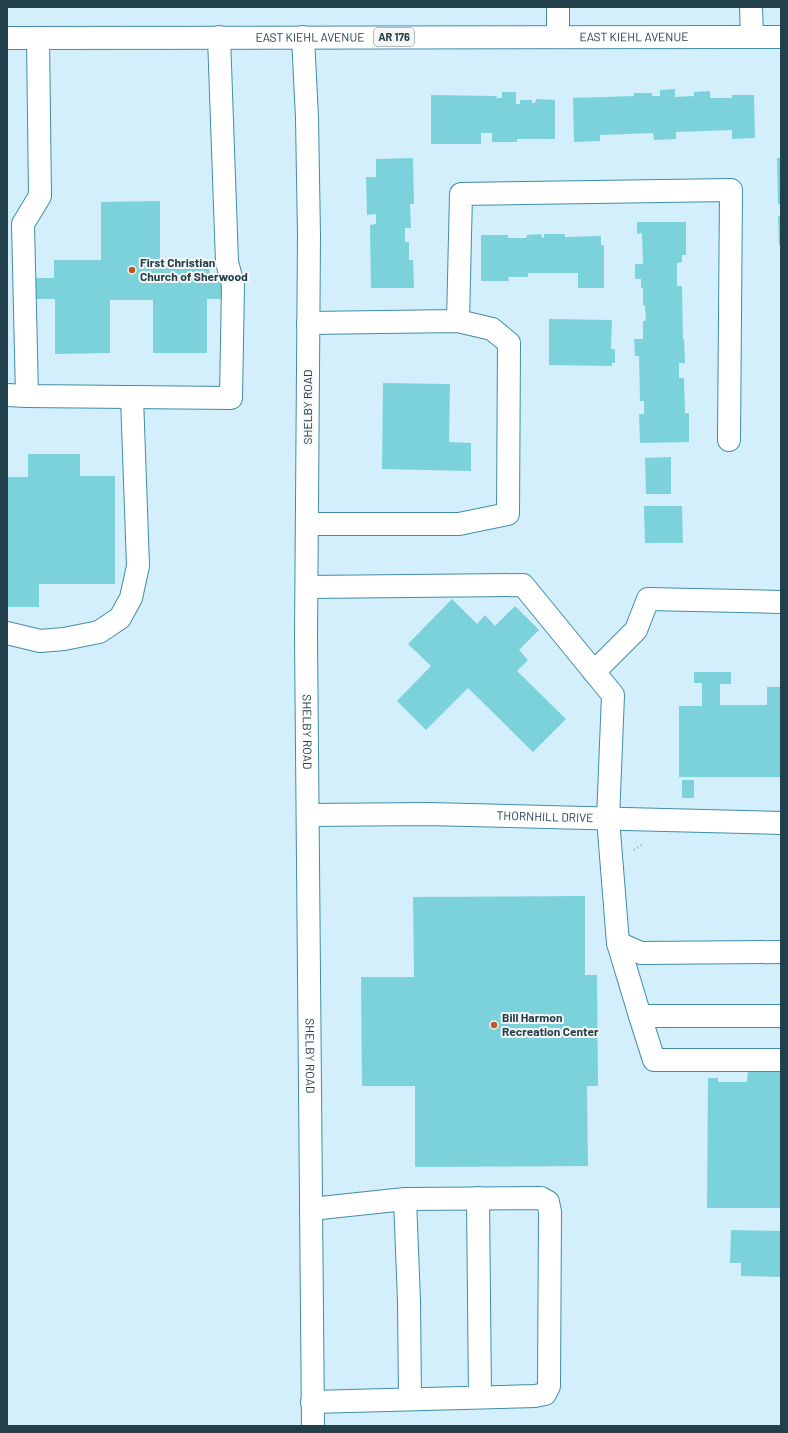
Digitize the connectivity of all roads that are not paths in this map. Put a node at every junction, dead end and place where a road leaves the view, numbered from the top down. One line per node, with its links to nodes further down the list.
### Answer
1 (558, 7): 5 (street)
2 (751, 7): 6 (street)
3 (219, 37): 4 (street, EAST KIEHL AVENUE / AR 176); 9 (street, EAST KIEHL AVENUE / AR 176); 13 (street)
4 (304, 37): 5 (street, EAST KIEHL AVENUE / AR 176); 11 (street, SHELBY ROAD)
5 (558, 37): 6 (street, EAST KIEHL AVENUE / AR 176)
6 (752, 37): 7 (street, EAST KIEHL AVENUE / AR 176)
7 (781, 37)
8 (7, 38): 9 (street, EAST KIEHL AVENUE / AR 176)
9 (38, 38): 12 (street)
10 (458, 321): 11 (street); 14 (street); 15 (street)
11 (308, 323): 15 (street, SHELBY ROAD)
12 (17, 395): 13 (street)
13 (132, 397): 18 (street)
14 (729, 440)
15 (307, 524): 16 (street, SHELBY ROAD)
16 (307, 587): 19 (street); 20 (street, SHELBY ROAD)
17 (781, 602): 19 (street)
18 (7, 633)
19 (594, 672): 21 (street)
20 (308, 815): 21 (street, THORNHILL DRIVE); 30 (street, SHELBY ROAD)
21 (608, 819): 22 (street, THORNHILL DRIVE); 23 (street)
22 (781, 822)
23 (618, 943): 24 (street); 25 (street)
24 (781, 952)
25 (640, 1016): 26 (street); 27 (street)
26 (781, 1016)
27 (781, 1060)
28 (478, 1198): 29 (street); 31 (street); 31 (street)
29 (405, 1199): 30 (street); 32 (street)
30 (311, 1208): 33 (street, SHELBY ROAD)
31 (480, 1397): 32 (street)
32 (410, 1399): 33 (street)
33 (312, 1402): 34 (street, SHELBY ROAD)
34 (313, 1426)

